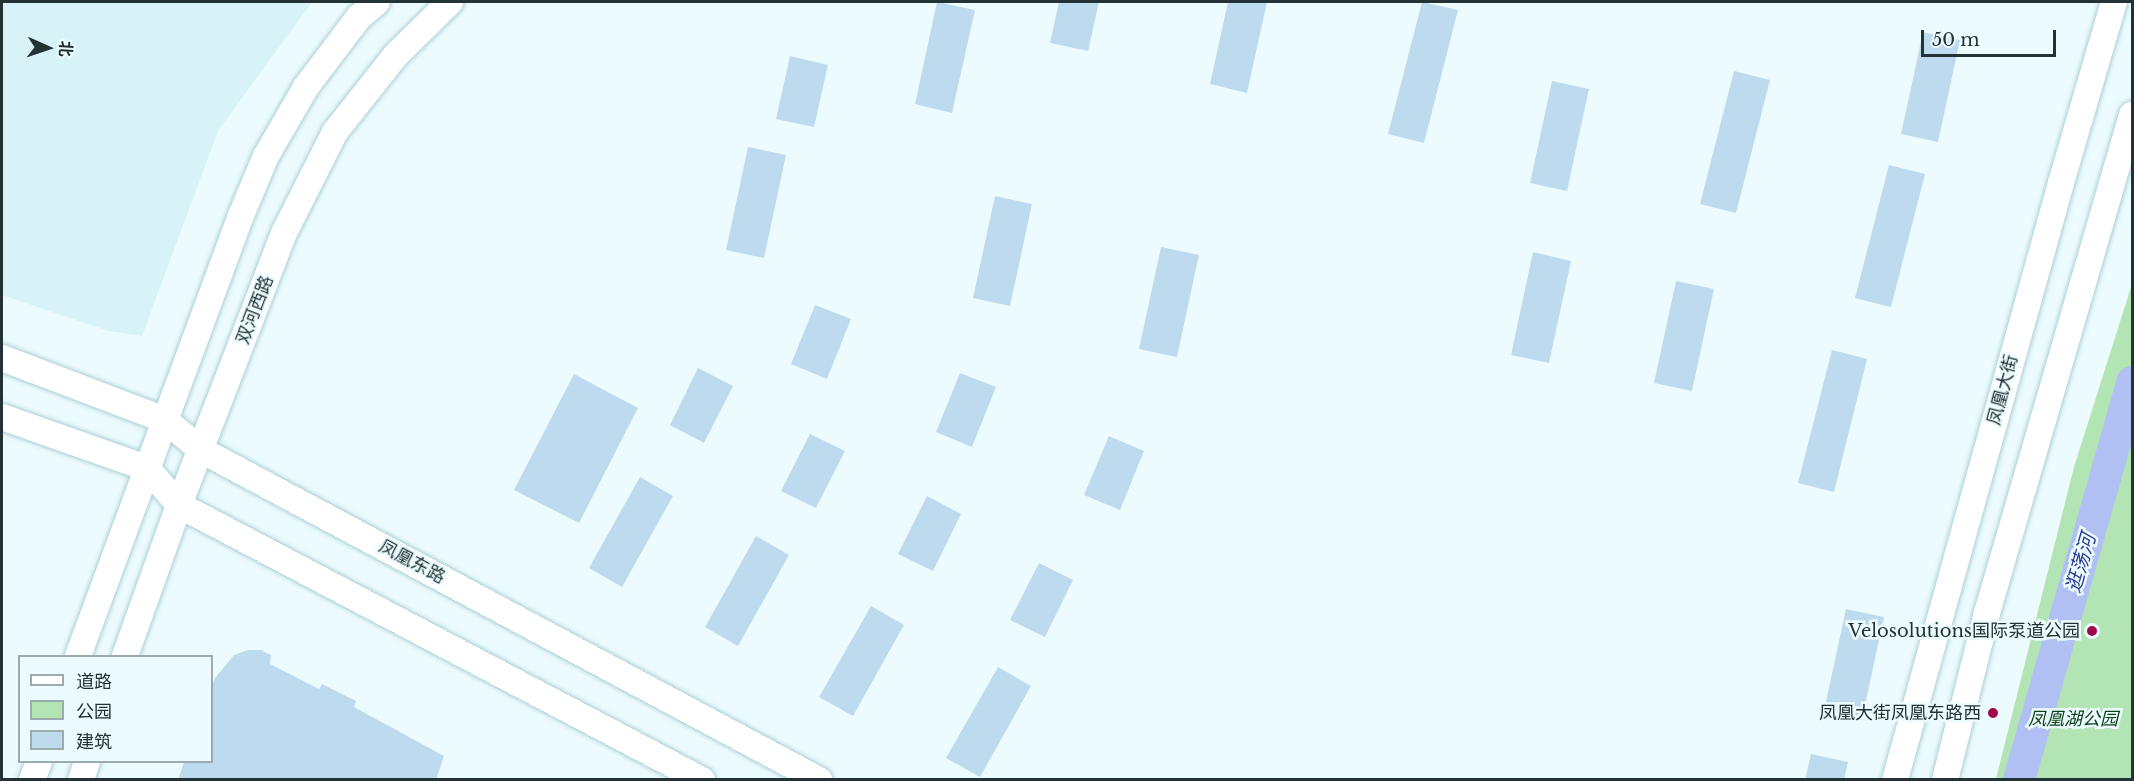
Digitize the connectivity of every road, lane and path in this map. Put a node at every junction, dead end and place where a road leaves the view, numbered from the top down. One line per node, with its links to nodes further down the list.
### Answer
1 (377, 2): 7 (street)
2 (450, 2): 8 (street, 双河西路)
3 (2114, 2): 19 (street, 凤凰大街)
4 (2133, 115): 20 (street)
5 (2, 358): 7 (street, 凤凰东路)
6 (2, 417): 9 (street)
7 (165, 420): 8 (street, 凤凰东路); 9 (street)
8 (201, 450): 10 (street, 双河西路); 18 (street, 凤凰东路)
9 (147, 468): 10 (street); 11 (street)
10 (179, 505): 12 (street, 双河西路); 17 (street)
11 (79, 655)
12 (126, 655)
13 (39, 763): 15 (street)
14 (87, 763): 16 (street)
15 (32, 780)
16 (81, 780)
17 (702, 780)
18 (819, 780)
19 (1896, 780)
20 (1945, 780)

